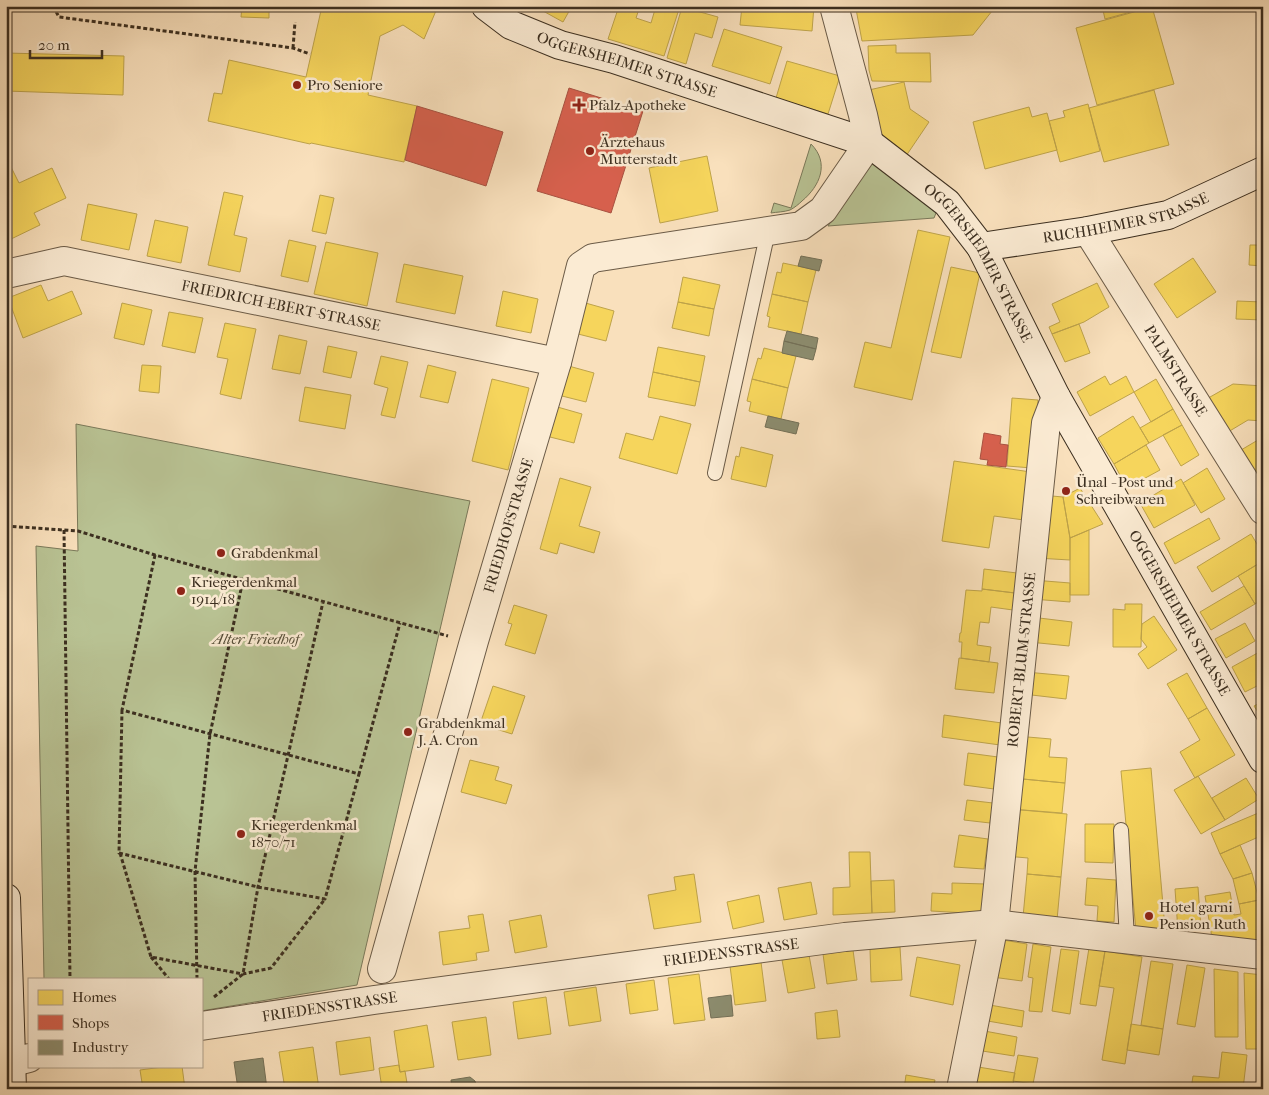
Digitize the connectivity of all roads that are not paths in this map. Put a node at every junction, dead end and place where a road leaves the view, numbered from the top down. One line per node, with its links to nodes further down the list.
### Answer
1 (486, 6): 3 (street, OGGERSHEIMER STRASSE)
2 (834, 6): 3 (street)
3 (869, 143): 5 (street, FRIEDHOFSTRASSE); 7 (street, OGGERSHEIMER STRASSE)
4 (1263, 171): 6 (street, RUCHHEIMER STRASSE)
5 (768, 231): 9 (street, FRIEDHOFSTRASSE); 11 (lane)
6 (1088, 231): 7 (street, RUCHHEIMER STRASSE); 12 (street, PALMSTRASSE)
7 (981, 248): 10 (street, OGGERSHEIMER STRASSE)
8 (6, 274): 9 (street, FRIEDRICH-EBERT-STRASSE)
9 (557, 362): 19 (street, FRIEDHOFSTRASSE)
10 (1056, 397): 13 (street, OGGERSHEIMER STRASSE); 16 (street, ROBERT-BLUM-STRASSE)
11 (715, 473)
12 (1263, 510)
13 (1263, 758)
14 (1121, 830): 17 (lane)
15 (6, 898): 21 (street)
16 (994, 924): 17 (street, FRIEDENSSTRASSE); 20 (street, FRIEDENSSTRASSE); 22 (street, ROBERT-BLUM-STRASSE)
17 (1127, 939): 18 (street, FRIEDENSSTRASSE)
18 (1263, 955)
19 (382, 969)
20 (205, 1014)
21 (15, 1068)
22 (961, 1089)

